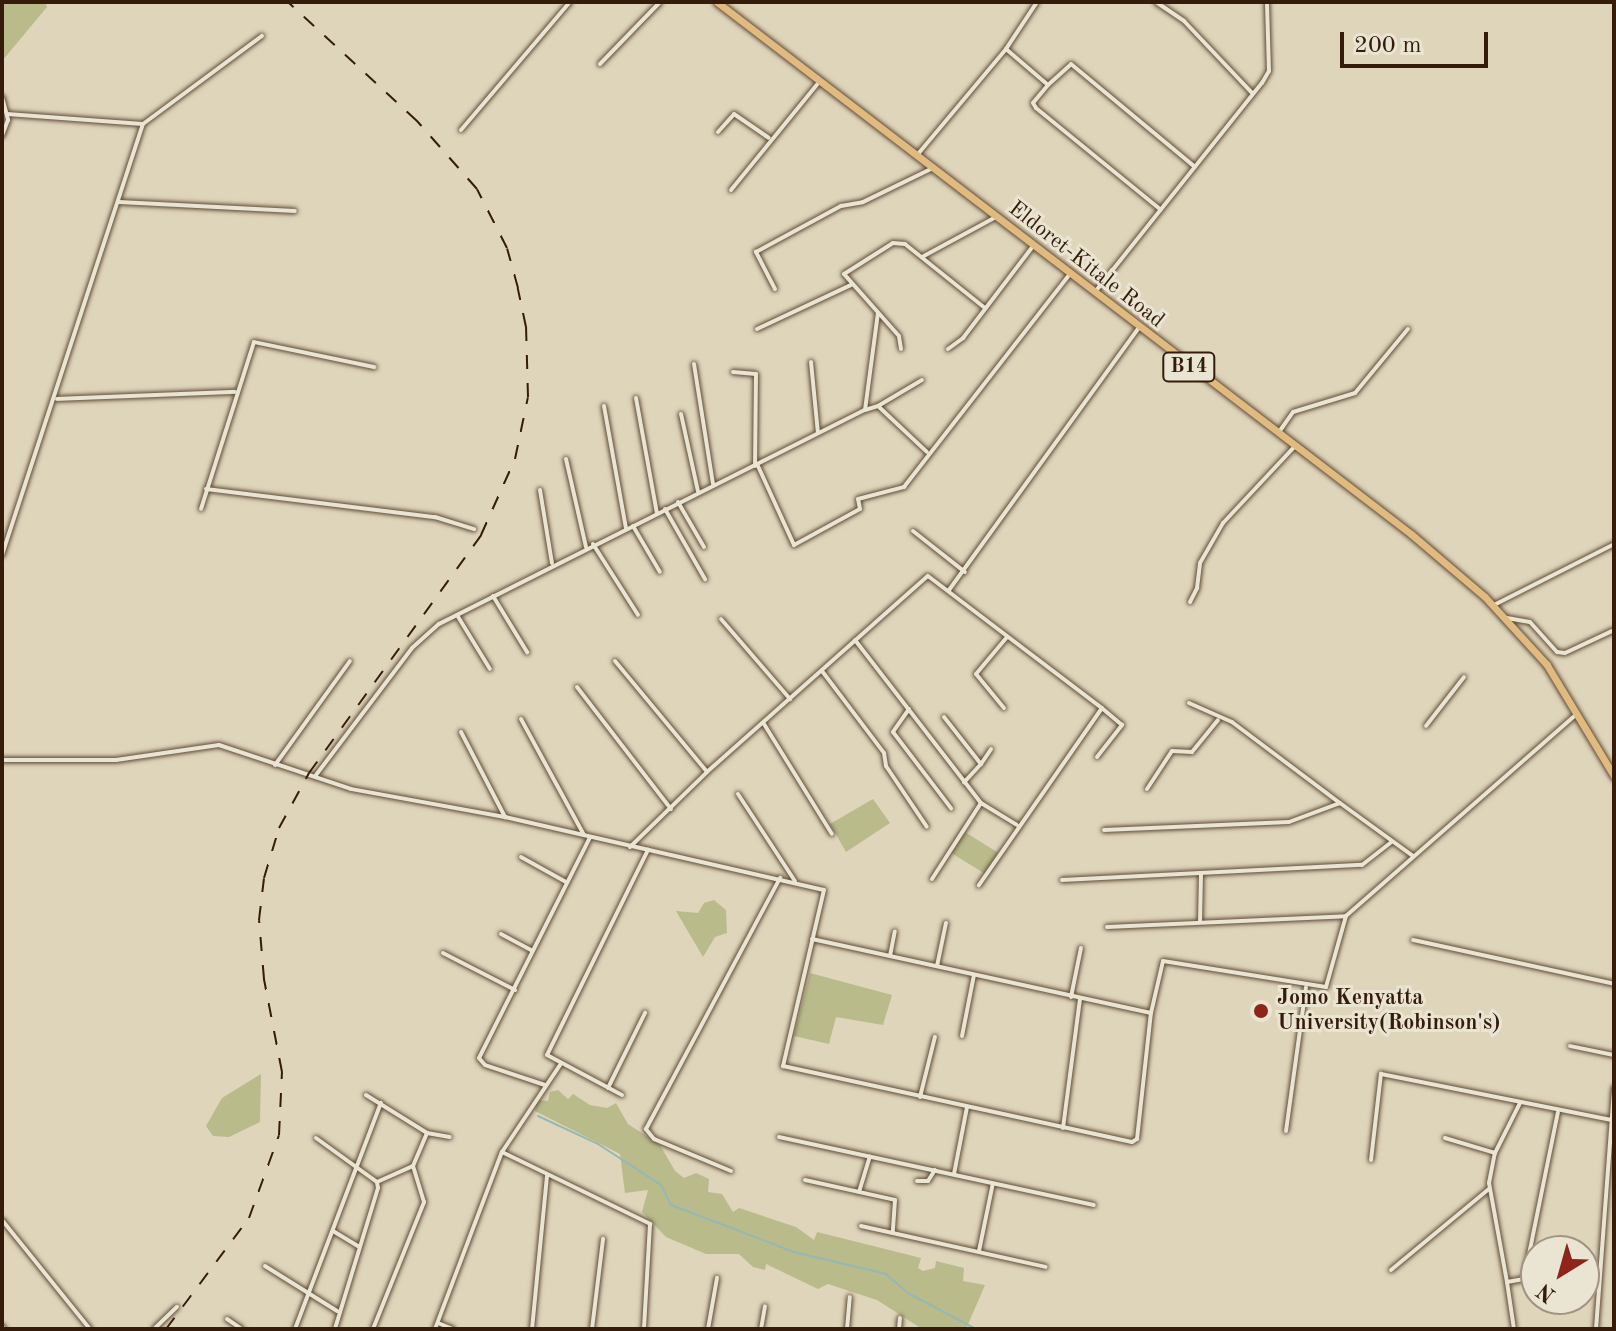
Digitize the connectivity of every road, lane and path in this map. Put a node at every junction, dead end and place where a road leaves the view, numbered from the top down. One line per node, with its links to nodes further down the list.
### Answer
1 (570, 2): 16 (street)
2 (660, 2): 9 (street)
3 (717, 2): 10 (highway, Eldoret-Kitale Road / B14)
4 (1037, 2): 8 (street)
5 (1156, 2): 12 (street)
6 (1267, 2): 12 (street)
7 (262, 36): 15 (street)
8 (1006, 49): 11 (street); 20 (street)
9 (600, 64)
10 (820, 81): 19 (street); 20 (highway, Eldoret-Kitale Road / B14)
11 (1048, 85): 21 (street); 25 (street)
12 (1253, 94): 21 (street)
13 (2, 97): 14 (street)
14 (7, 114): 15 (street); 18 (street)
15 (143, 124): 24 (street)
16 (461, 130)
17 (718, 132): 19 (street)
18 (2, 136)
19 (769, 138): 23 (street)
20 (917, 156): 22 (highway, Eldoret-Kitale Road / B14)
21 (1195, 167): 25 (street)
22 (933, 168): 27 (highway, Eldoret-Kitale Road / B14); 32 (street)
23 (731, 190)
24 (119, 202): 26 (street); 48 (street)
25 (1161, 210): 33 (street)
26 (295, 211)
27 (996, 217): 28 (highway, Eldoret-Kitale Road / B14); 29 (street)
28 (1033, 246): 30 (highway, Eldoret-Kitale Road / B14); 34 (street)
29 (922, 257): 31 (street); 34 (street)
30 (1069, 275): 33 (highway, Eldoret-Kitale Road / B14); 56 (street)
31 (851, 285): 35 (street); 37 (street)
32 (775, 289)
33 (1093, 294): 36 (highway, Eldoret-Kitale Road / B14)
34 (985, 308): 40 (street)
35 (878, 313): 39 (street); 51 (street)
36 (1139, 328): 54 (highway, Eldoret-Kitale Road / B14); 77 (street)
37 (757, 329)
38 (1408, 329): 54 (street)
39 (901, 349)
40 (948, 349)
41 (811, 362): 53 (street)
42 (694, 364): 59 (street)
43 (374, 367): 46 (street)
44 (733, 372): 58 (street)
45 (922, 380): 50 (street)
46 (235, 392): 48 (street); 60 (street)
47 (636, 398): 66 (street)
48 (57, 399): 74 (street)
49 (604, 406): 67 (street)
50 (878, 406): 51 (street); 56 (street)
51 (865, 410): 53 (street)
52 (681, 414): 62 (street)
53 (818, 433): 58 (street)
54 (1278, 435): 55 (highway, Eldoret-Kitale Road / B14)
55 (1294, 447): 81 (street); 82 (highway, Eldoret-Kitale Road / B14)
56 (927, 452): 58 (street)
57 (566, 459): 72 (street)
58 (756, 466): 59 (street)
59 (713, 484): 62 (street)
60 (206, 489): 64 (street); 68 (street)
61 (540, 490): 75 (street)
62 (698, 491): 63 (street)
63 (678, 502): 65 (street); 73 (street)
64 (201, 509)
65 (665, 509): 66 (street); 78 (street)
66 (657, 513): 67 (street)
67 (629, 527): 70 (street); 76 (street)
68 (474, 529)
69 (913, 531): 77 (street)
70 (593, 544): 72 (street); 84 (street)
71 (1614, 544): 82 (street)
72 (586, 547): 75 (street)
73 (704, 547)
74 (2, 555)
75 (552, 563): 80 (street)
76 (660, 572)
77 (965, 572): 79 (street)
78 (705, 579)
79 (949, 590): 88 (street); 89 (street)
80 (492, 596): 83 (street); 90 (street)
81 (1190, 602)
82 (1494, 605): 85 (highway, Eldoret-Kitale Road / B14)
83 (457, 615): 93 (street); 115 (street)
84 (638, 615)
85 (1505, 618): 87 (street); 102 (highway, Eldoret-Kitale Road / B14)
86 (721, 619): 97 (street)
87 (1614, 630)
88 (1007, 637): 99 (street); 100 (street)
89 (855, 640): 94 (street); 101 (street)
90 (527, 652)
91 (350, 661): 113 (street)
92 (615, 661): 114 (street)
93 (490, 669)
94 (821, 670): 97 (street); 126 (street)
95 (1464, 677): 107 (street)
96 (577, 687): 123 (street)
97 (790, 699): 106 (street)
98 (1189, 703): 105 (street)
99 (1004, 708)
100 (1102, 708): 110 (street); 125 (street)
101 (909, 709): 117 (street); 122 (street)
102 (1577, 713): 116 (highway, Eldoret-Kitale Road / B14); 134 (street)
103 (944, 717): 112 (street)
104 (521, 719): 129 (street)
105 (1218, 720): 118 (street); 121 (street)
106 (764, 724): 114 (street); 128 (street)
107 (1426, 726)
108 (461, 732): 124 (street)
109 (991, 749): 112 (street)
110 (1097, 757)
111 (2, 760): 113 (street)
112 (981, 764): 117 (street)
113 (275, 765): 115 (street)
114 (707, 772): 123 (street)
115 (316, 775): 124 (street)
116 (1614, 776)
117 (964, 782): 120 (street)
118 (1147, 789)
119 (738, 794): 141 (street)
120 (981, 803): 125 (street); 138 (street)
121 (1340, 803): 127 (street); 131 (street)
122 (951, 808)
123 (671, 809): 132 (street)
124 (505, 817): 129 (street)
125 (1017, 825): 142 (street)
126 (927, 827)
127 (1104, 830)
128 (832, 834)
129 (584, 835): 130 (street)
130 (590, 837): 132 (street); 140 (street)
131 (1391, 842): 134 (street); 136 (street)
132 (630, 847): 133 (street)
133 (648, 850): 137 (street); 168 (street)
134 (1413, 856): 143 (street)
135 (521, 857): 140 (street)
136 (1201, 875): 139 (street); 144 (street)
137 (780, 878): 141 (street); 196 (street)
138 (932, 879)
139 (1062, 880)
140 (566, 882): 152 (street)
141 (796, 883): 149 (street)
142 (979, 885)
143 (1346, 916): 144 (street); 158 (street)
144 (1200, 922): 146 (street)
145 (946, 923): 155 (street)
146 (1107, 927)
147 (895, 931): 154 (street)
148 (501, 934): 152 (street)
149 (812, 939): 154 (street); 174 (street)
150 (1413, 940): 157 (street)
151 (1081, 948): 160 (street)
152 (533, 951): 159 (street)
153 (443, 953): 159 (street)
154 (890, 956): 155 (street)
155 (937, 966): 156 (street)
156 (974, 974): 160 (street); 164 (street)
157 (1614, 984)
158 (1306, 986): 163 (street); 181 (street)
159 (515, 990): 169 (street)
160 (1071, 997): 161 (street)
161 (1080, 999): 163 (street); 180 (street)
162 (645, 1013): 170 (street)
163 (1151, 1013): 180 (street)
164 (962, 1036)
165 (935, 1037): 174 (street)
166 (1570, 1046): 167 (street)
167 (1614, 1055)
168 (560, 1065): 169 (street); 170 (street)
169 (545, 1085): 188 (street)
170 (608, 1088): 173 (street)
171 (1614, 1088): 179 (street)
172 (366, 1095): 175 (street)
173 (622, 1095)
174 (920, 1097): 177 (street)
175 (381, 1103): 182 (street); 193 (street)
176 (1520, 1103): 178 (street); 189 (street); 192 (street)
177 (967, 1107): 180 (street); 197 (street)
178 (1558, 1112): 179 (street); 217 (street)
179 (1611, 1120): 187 (street)
180 (1063, 1128)
181 (1286, 1131)
182 (427, 1133): 183 (street); 194 (street)
183 (450, 1137)
184 (779, 1137): 191 (street)
185 (316, 1138): 193 (street)
186 (1445, 1138): 189 (street)
187 (1608, 1144): 190 (street); 242 (street)
188 (502, 1152): 198 (street); 225 (street)
189 (1495, 1153): 203 (street)
190 (1614, 1155)
191 (870, 1157): 195 (street); 204 (street)
192 (1371, 1160)
193 (357, 1166): 201 (street); 208 (street)
194 (413, 1166): 201 (street); 231 (street)
195 (935, 1170): 197 (street); 200 (street)
196 (731, 1171)
197 (954, 1174): 202 (street)
198 (548, 1175): 234 (street); 236 (street)
199 (805, 1180): 204 (street)
200 (917, 1181)
201 (377, 1182): 211 (street)
202 (993, 1182): 205 (street); 212 (street)
203 (1489, 1189): 215 (street); 217 (street)
204 (859, 1192): 209 (street)
205 (1094, 1205)
206 (2, 1220): 226 (street)
207 (861, 1226): 209 (street)
208 (332, 1230): 211 (street); 218 (street)
209 (893, 1232): 212 (street)
210 (603, 1239): 235 (street)
211 (358, 1246): 222 (street)
212 (979, 1251): 214 (street)
213 (265, 1266): 218 (street)
214 (1046, 1267)
215 (1391, 1270)
216 (717, 1278): 237 (street)
217 (1507, 1282): 241 (street)
218 (308, 1293): 222 (street); 229 (street)
219 (850, 1297): 239 (street)
220 (765, 1306): 238 (street)
221 (177, 1307): 227 (street)
222 (337, 1311): 230 (street)
223 (900, 1318): 240 (street)
224 (227, 1319): 228 (street)
225 (438, 1323): 232 (street); 233 (street)
226 (90, 1329)
227 (154, 1329)
228 (242, 1329)
229 (295, 1329)
230 (335, 1329)
231 (373, 1329)
232 (435, 1329)
233 (453, 1329)
234 (532, 1329)
235 (592, 1329)
236 (644, 1329)
237 (708, 1329)
238 (761, 1329)
239 (847, 1329)
240 (899, 1329)
241 (1514, 1329)
242 (1596, 1329)

